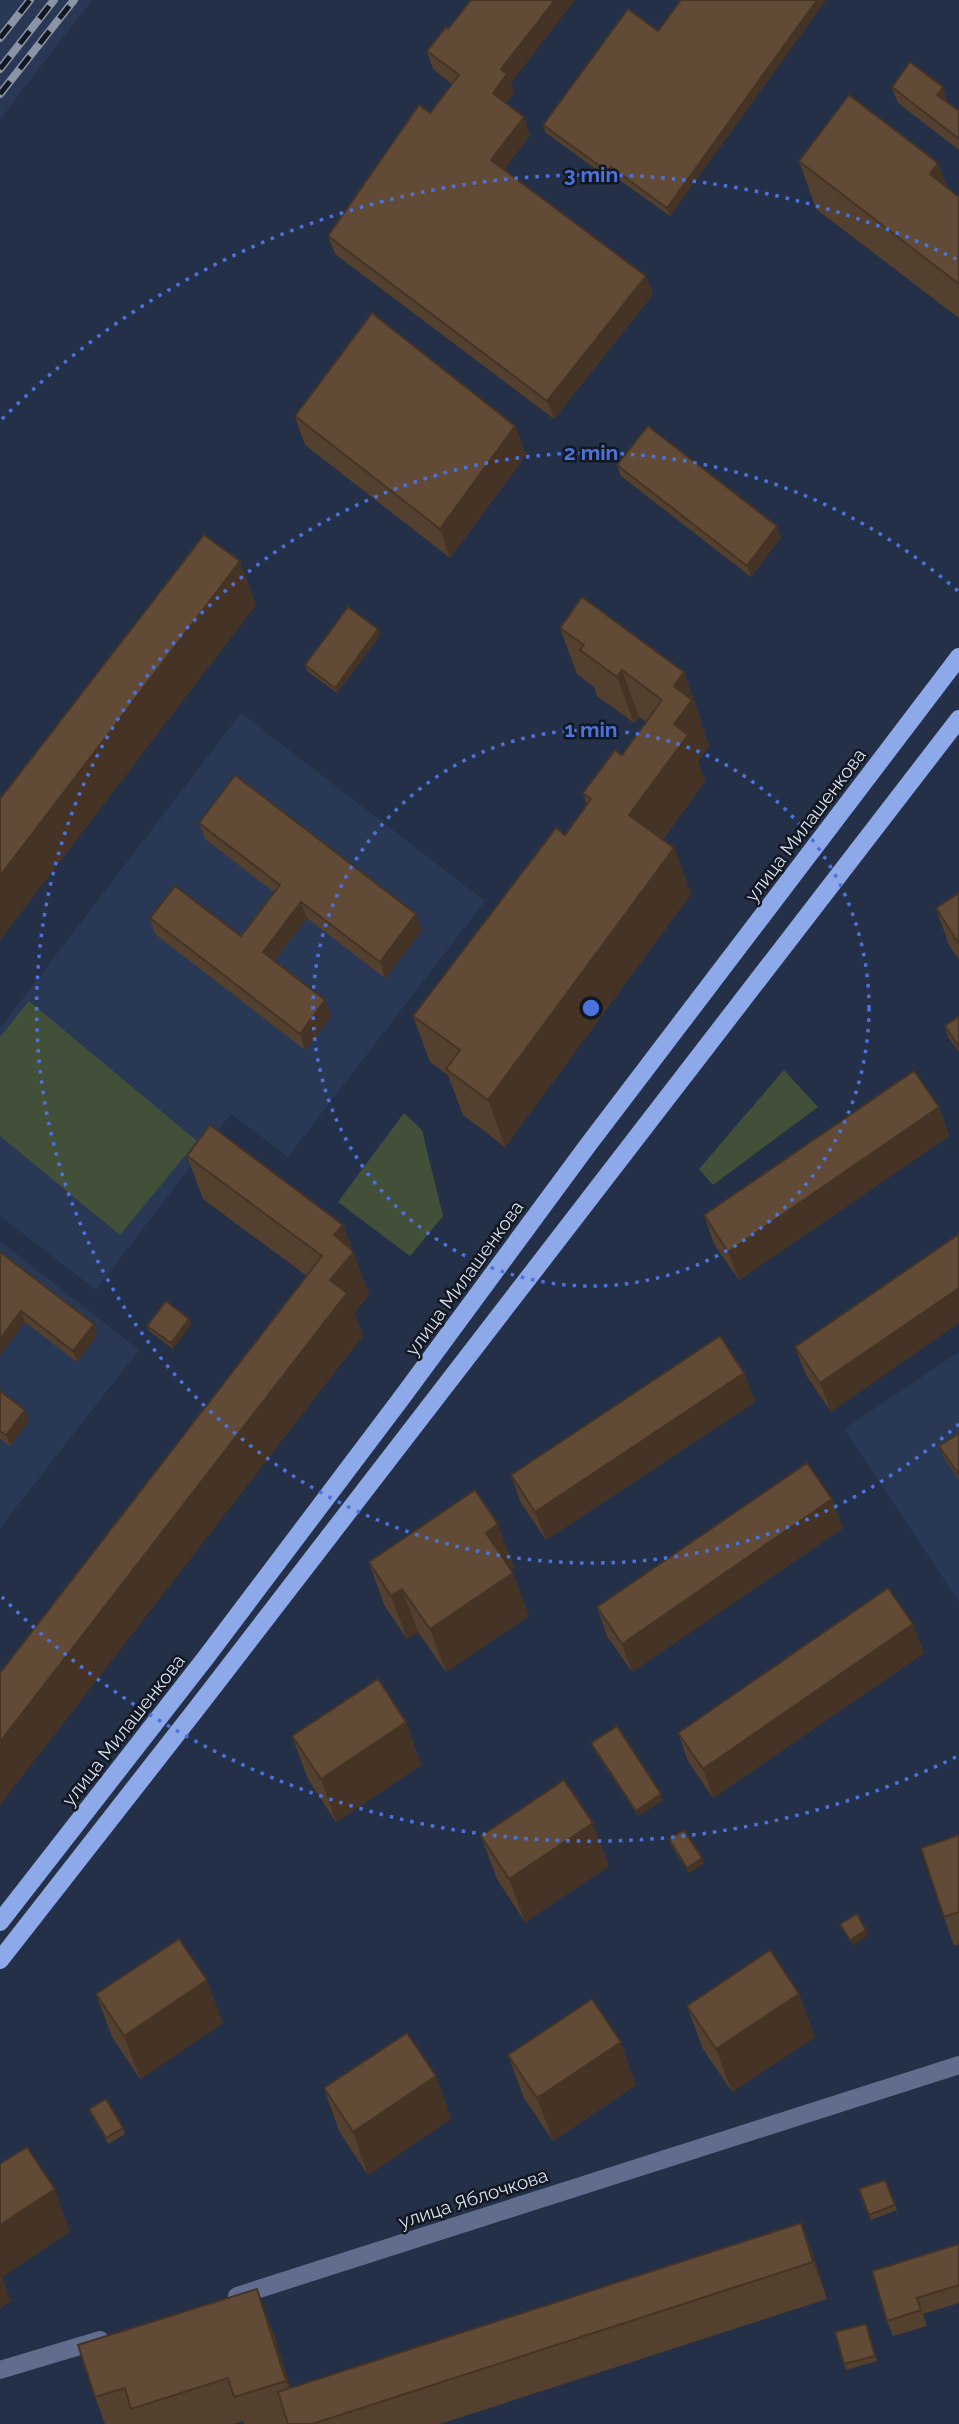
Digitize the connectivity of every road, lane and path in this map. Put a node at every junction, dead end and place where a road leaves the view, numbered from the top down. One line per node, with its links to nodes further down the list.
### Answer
1 (959, 657): 3 (main road, улица Милашенкова)
2 (959, 719): 4 (main road)
3 (0, 1922)
4 (0, 1960)
5 (959, 2065): 6 (street, улица Яблочкова)
6 (220, 2302)
7 (114, 2335): 8 (street)
8 (1, 2370)

